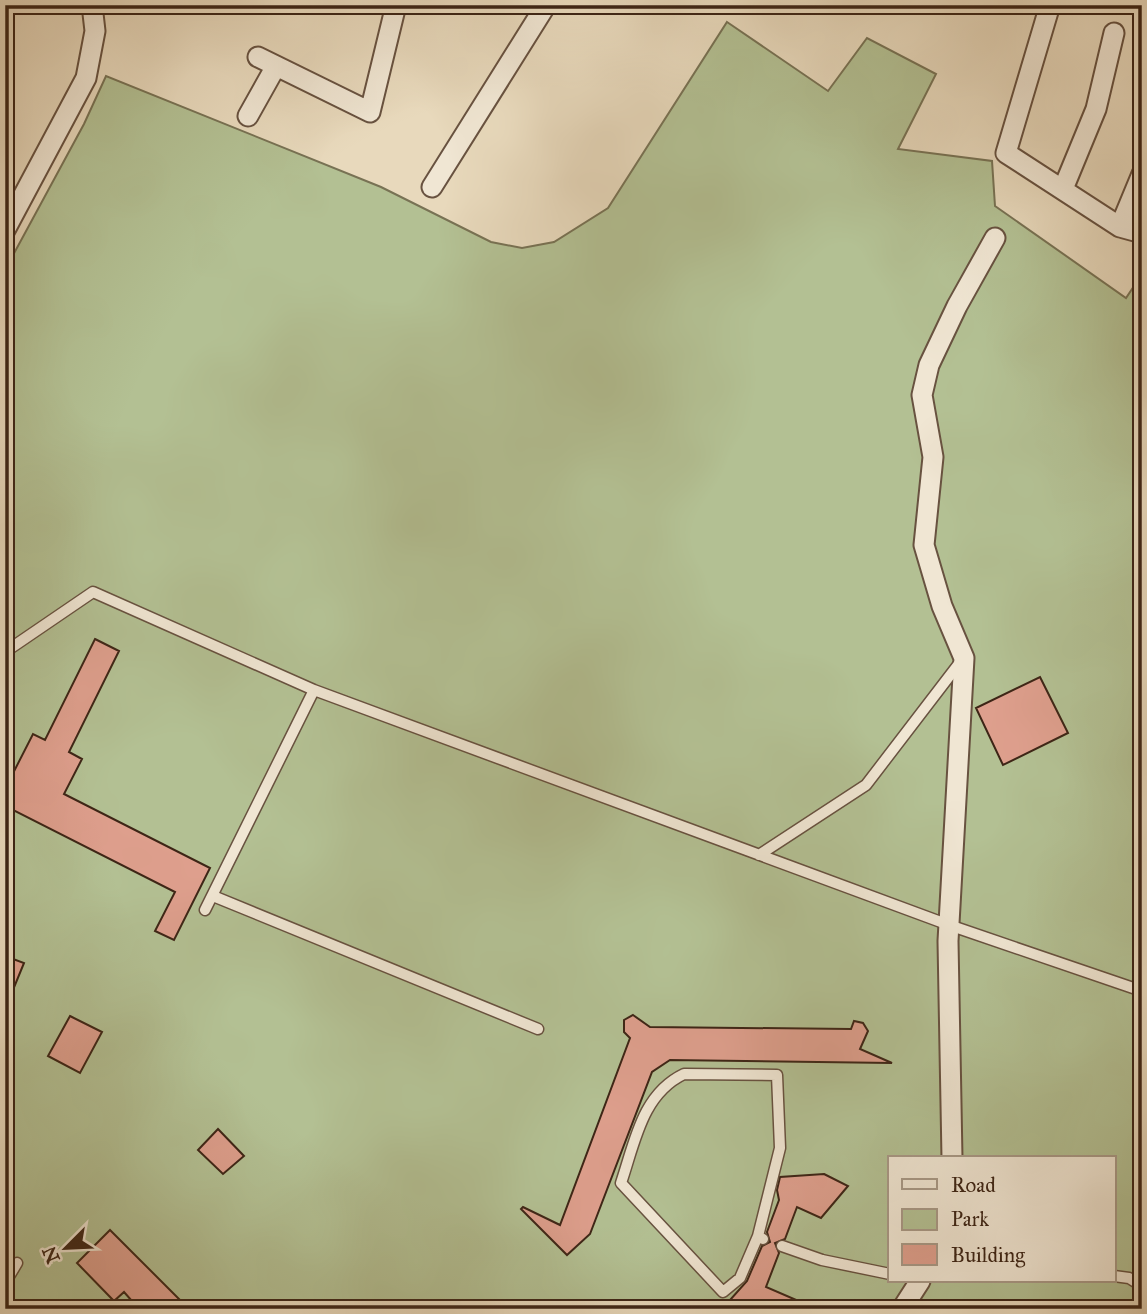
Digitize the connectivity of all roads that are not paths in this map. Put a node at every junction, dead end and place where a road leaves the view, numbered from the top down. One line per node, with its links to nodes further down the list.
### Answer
1 (92, 5): 11 (street)
2 (396, 5): 6 (street)
3 (546, 5): 8 (street)
4 (1050, 5): 9 (street)
5 (1114, 33): 9 (street)
6 (248, 116)
7 (1142, 174): 10 (street)
8 (432, 187)
9 (1062, 189): 10 (street)
10 (1120, 227): 12 (street)
11 (5, 230)
12 (1142, 233)
13 (995, 238): 15 (street)
14 (5, 652): 16 (lane)
15 (964, 658): 17 (lane); 20 (street)
16 (314, 690): 17 (lane); 18 (lane)
17 (759, 855): 20 (lane)
18 (213, 896): 19 (lane); 22 (lane)
19 (205, 910)
20 (949, 925): 21 (lane); 23 (street)
21 (1142, 991)
22 (538, 1028)
23 (952, 1156)
24 (760, 1238): 24 (lane)
25 (782, 1246): 27 (lane)
26 (18, 1263): 30 (lane)
27 (888, 1274)
28 (1116, 1276): 31 (lane)
29 (919, 1282): 32 (street)
30 (5, 1283)
31 (1142, 1286)
32 (902, 1309)

